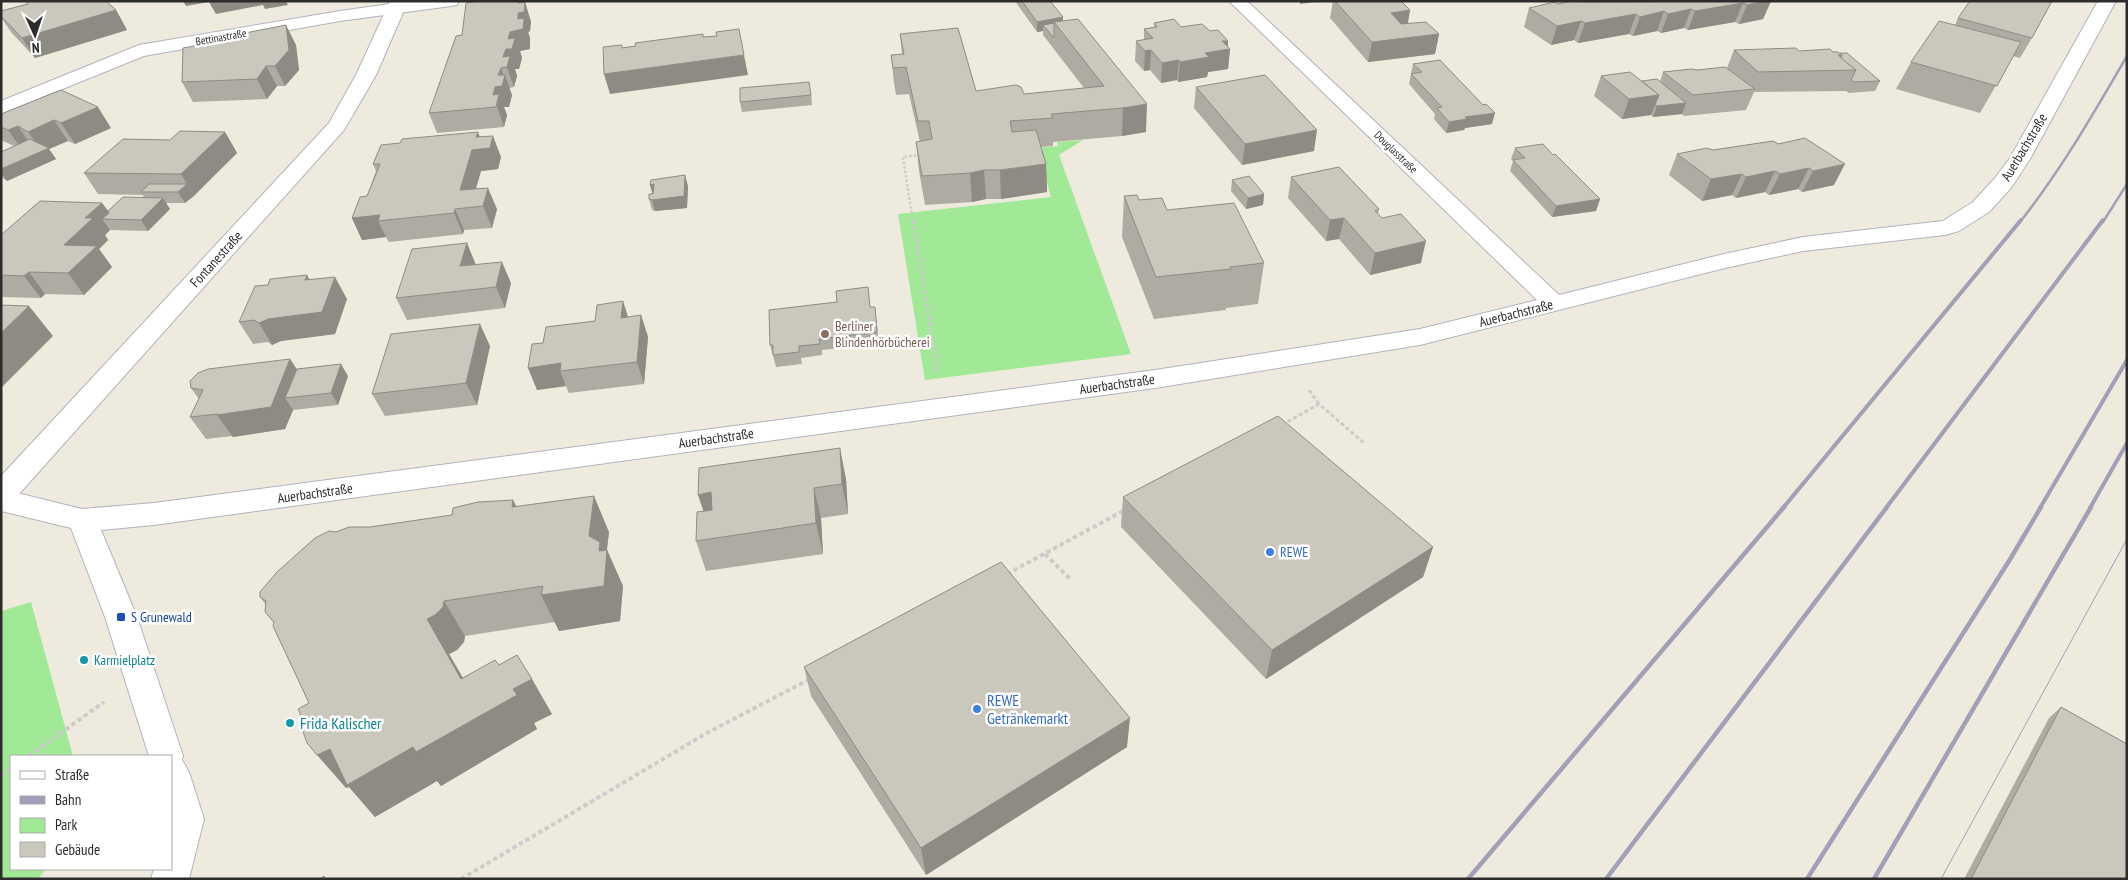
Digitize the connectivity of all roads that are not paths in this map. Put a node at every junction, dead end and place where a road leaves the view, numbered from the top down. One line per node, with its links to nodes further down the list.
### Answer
1 (451, 1): 4 (street, Bettinastraße)
2 (1237, 1): 6 (street, Douglasstraße)
3 (2107, 1): 6 (street, Auerbachstraße)
4 (397, 5): 5 (street, Bettinastraße); 7 (street, Fontanestraße)
5 (1, 108)
6 (1555, 304): 9 (street, Auerbachstraße)
7 (1, 495)
8 (1, 500): 9 (street, Auerbachstraße)
9 (82, 520): 10 (street)
10 (166, 755)
11 (172, 775): 12 (street)
12 (170, 879)

